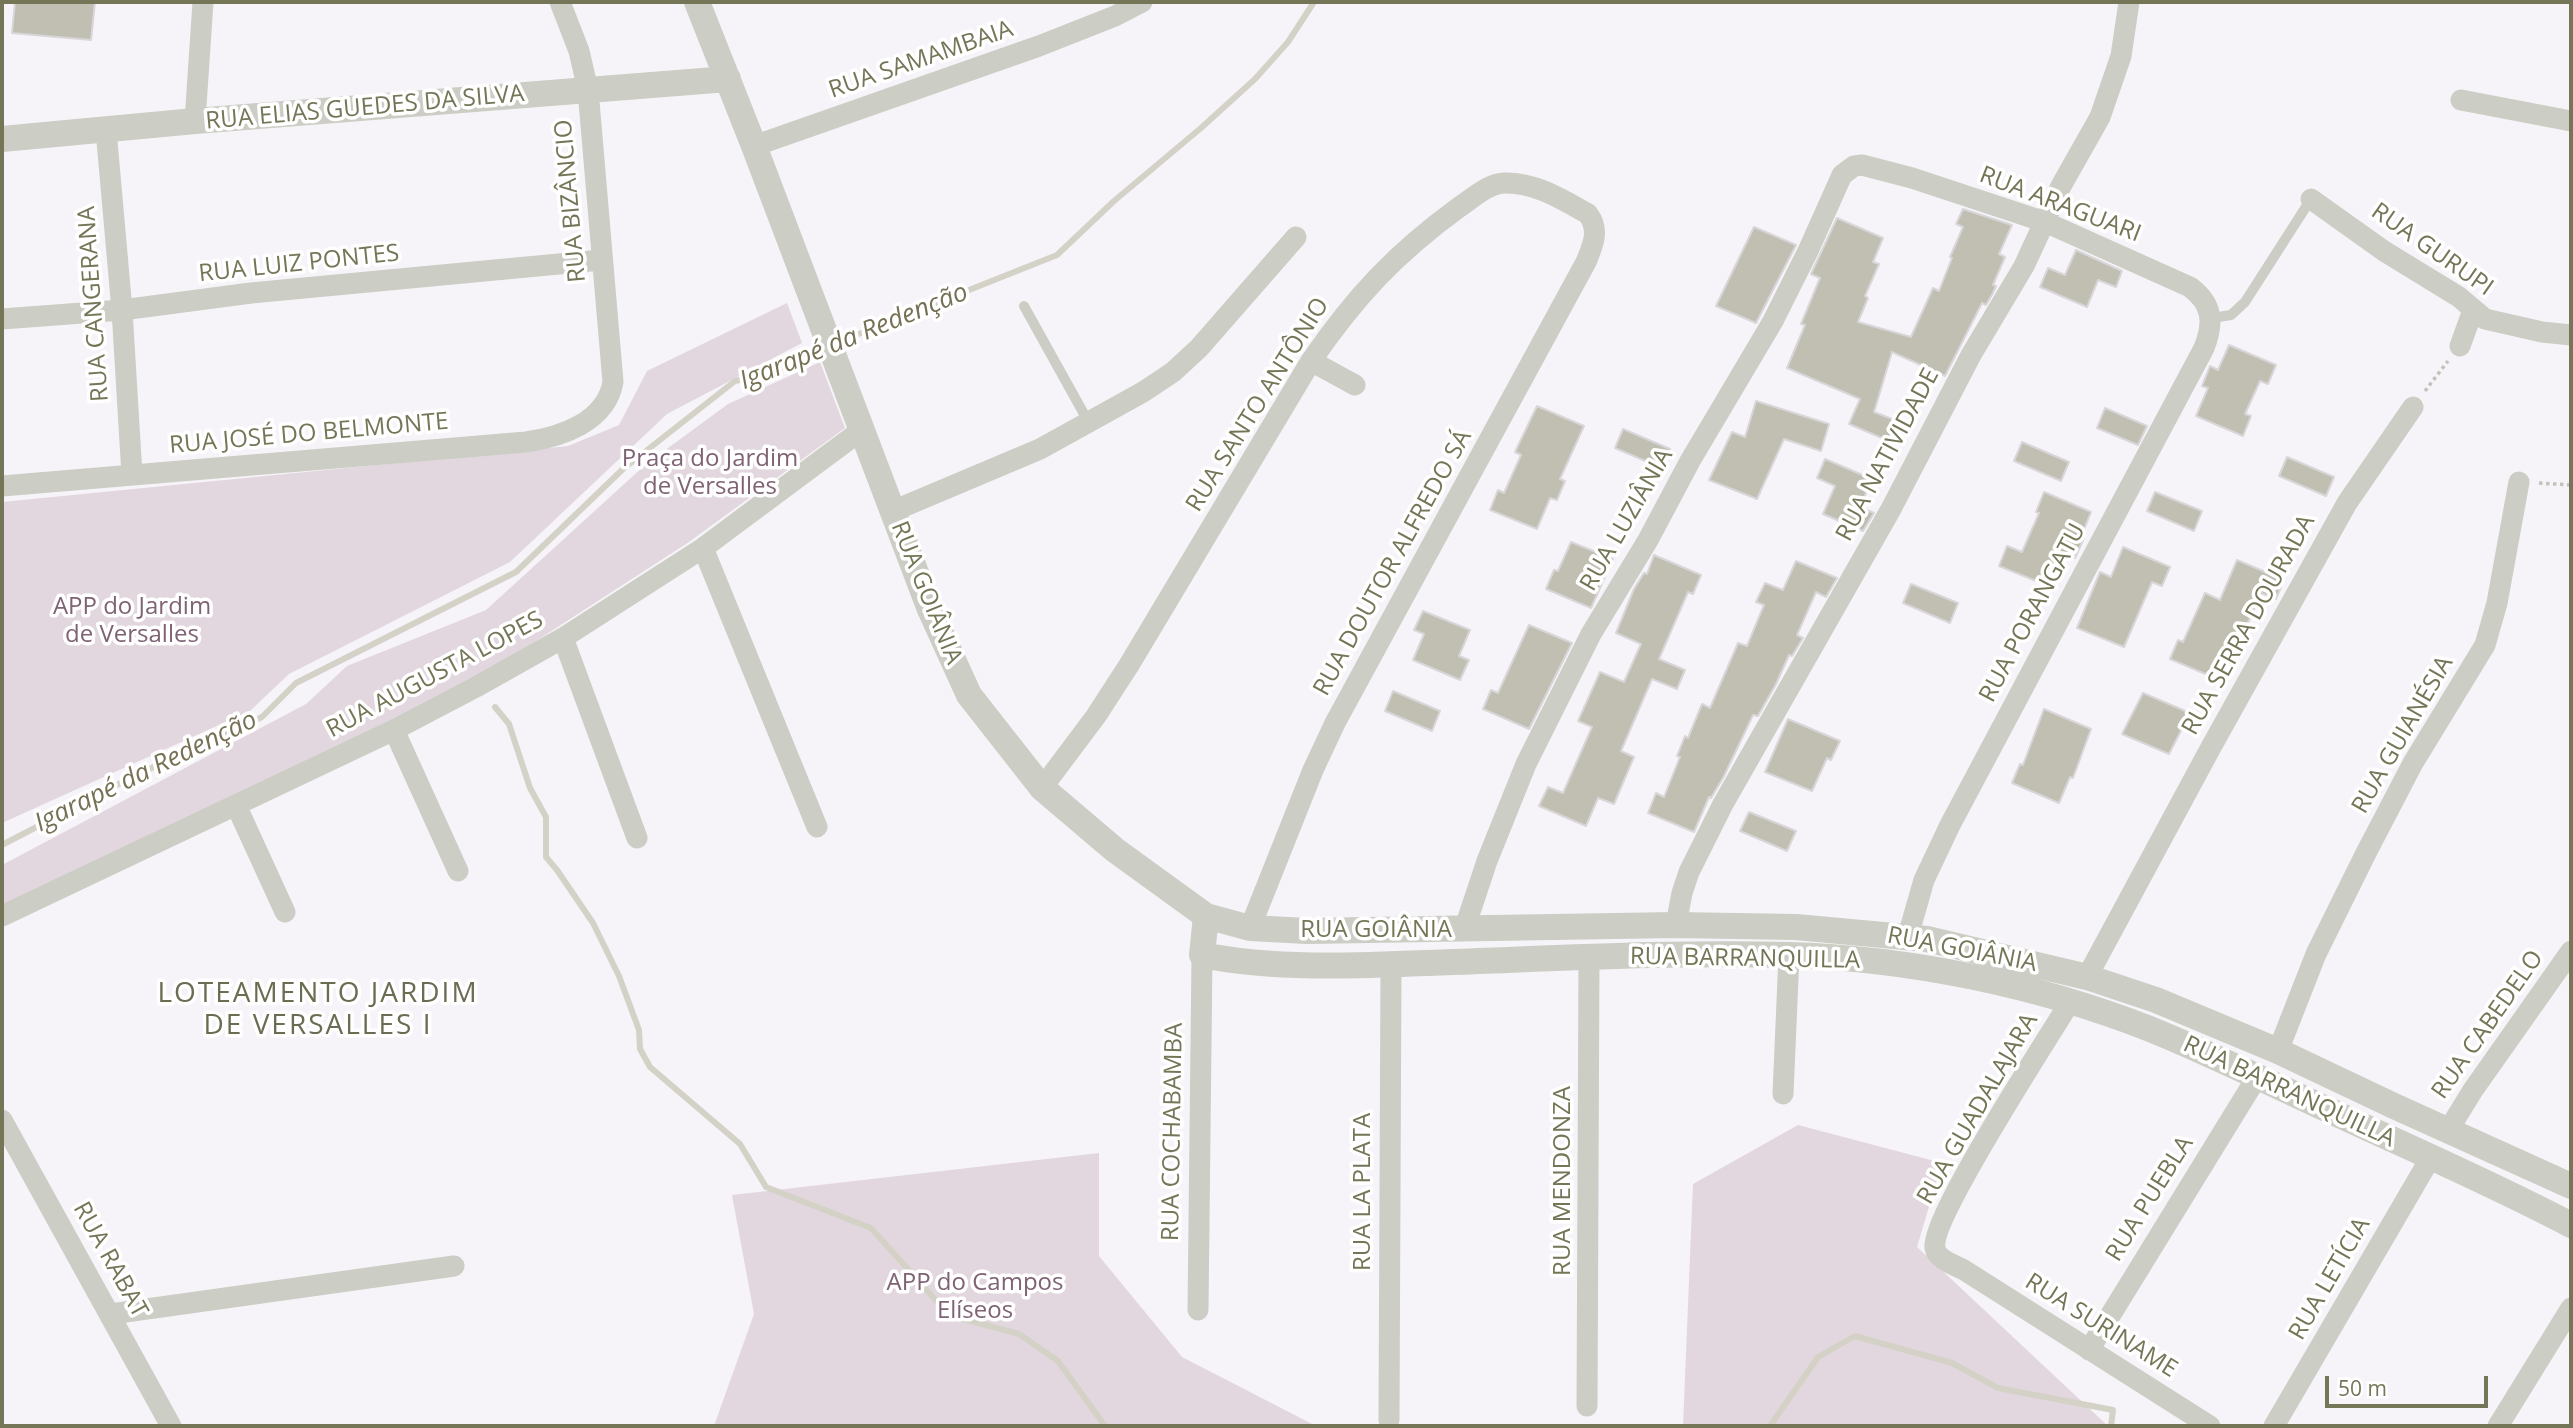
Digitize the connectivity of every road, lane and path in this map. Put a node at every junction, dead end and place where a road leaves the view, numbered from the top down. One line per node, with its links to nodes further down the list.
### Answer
1 (203, 2): 9 (street)
2 (560, 2): 7 (street, RUA BIZÂNCIO)
3 (697, 2): 6 (street, RUA GOIÂNIA)
4 (1142, 2): 13 (street, RUA SAMAMBAIA)
5 (2129, 2): 16 (street, RUA NATIVIDADE)
6 (729, 79): 7 (street, RUA ELIAS GUEDES DA SILVA); 13 (street, RUA GOIÂNIA)
7 (588, 90): 9 (street, RUA ELIAS GUEDES DA SILVA); 19 (street, RUA BIZÂNCIO)
8 (2461, 100): 10 (street)
9 (195, 121): 11 (street, RUA ELIAS GUEDES DA SILVA)
10 (2571, 121)
11 (106, 130): 12 (street, RUA ELIAS GUEDES DA SILVA); 21 (street, RUA CANGERANA)
12 (2, 139)
13 (754, 146): 32 (street, RUA GOIÂNIA)
14 (1871, 167): 16 (street, RUA ARAGUARI); 51 (street, RUA LUZIÂNIA)
15 (2311, 199): 22 (street, RUA GURUPI); 23 (lane)
16 (2045, 222): 23 (street, RUA ARAGUARI); 49 (street, RUA NATIVIDADE)
17 (1595, 229): 27 (street, RUA SANTO ANTÔNIO); 50 (street, RUA DOUTOR ALFREDO SÁ)
18 (1296, 237): 31 (street)
19 (601, 260): 21 (street, RUA LUIZ PONTES); 29 (street, RUA BIZÂNCIO)
20 (1024, 306): 31 (lane)
21 (122, 310): 24 (street, RUA LUIZ PONTES); 33 (street, RUA CANGERANA)
22 (2473, 310): 25 (street, RUA GURUPI); 26 (street)
23 (2212, 318): 52 (street, RUA PORANGATU)
24 (2, 319)
25 (2571, 335)
26 (2460, 346): 30 (path)
27 (1311, 361): 28 (street); 41 (street, RUA SANTO ANTÔNIO)
28 (1355, 386)
29 (609, 400): 33 (street, RUA JOSÉ DO BELMONTE)
30 (2413, 407): 59 (street, RUA SERRA DOURADA)
31 (1089, 423): 37 (street)
32 (863, 429): 37 (street, RUA GOIÂNIA); 38 (street, RUA AUGUSTA LOPES)
33 (132, 475): 36 (street, RUA JOSÉ DO BELMONTE)
34 (2519, 482): 35 (path); 61 (street, RUA GUIANÉSIA)
35 (2571, 485)
36 (2, 486)
37 (893, 511): 41 (street, RUA GOIÂNIA)
38 (703, 548): 39 (street, RUA AUGUSTA LOPES); 43 (street)
39 (563, 638): 40 (street, RUA AUGUSTA LOPES); 44 (street)
40 (394, 730): 42 (street, RUA AUGUSTA LOPES); 45 (street)
41 (1042, 788): 48 (street, RUA GOIÂNIA)
42 (236, 805): 46 (street); 47 (street, RUA AUGUSTA LOPES)
43 (817, 827)
44 (637, 838)
45 (458, 871)
46 (285, 912)
47 (2, 916)
48 (1206, 916): 50 (street, RUA GOIÂNIA); 54 (street)
49 (1676, 925): 51 (street, RUA GOIÂNIA); 52 (street, RUA GOIÂNIA)
50 (1250, 929): 51 (street, RUA GOIÂNIA)
51 (1464, 930)
52 (1917, 937): 58 (street); 59 (street, RUA GOIÂNIA)
53 (2571, 951): 65 (street, RUA CABEDELO)
54 (1202, 955): 57 (street, RUA BARRANQUILLA); 74 (street, RUA COCHABAMBA)
55 (1789, 955): 56 (street, RUA BARRANQUILLA); 58 (street, RUA BARRANQUILLA); 63 (street)
56 (1589, 957): 57 (street, RUA BARRANQUILLA); 77 (street, RUA MENDONZA)
57 (1391, 964): 78 (street, RUA LA PLATA)
58 (1923, 967): 60 (street, RUA BARRANQUILLA)
59 (2087, 977): 61 (street, RUA GOIÂNIA)
60 (2070, 1002): 62 (street, RUA BARRANQUILLA); 72 (street, RUA GUADALAJARA)
61 (2278, 1051): 65 (street, RUA GOIÂNIA)
62 (2257, 1077): 66 (street, RUA BARRANQUILLA); 76 (street, RUA PUEBLA)
63 (1783, 1094)
64 (2, 1120): 75 (street, RUA RABAT)
65 (2449, 1129): 67 (street, RUA GOIÂNIA)
66 (2431, 1157): 69 (street, RUA BARRANQUILLA); 81 (street, RUA LETÍCIA)
67 (2545, 1173): 68 (street, RUA GOIÂNIA); 69 (street)
68 (2571, 1186)
69 (2529, 1203): 70 (street, RUA BARRANQUILLA)
70 (2571, 1225)
71 (454, 1266): 75 (street)
72 (1964, 1270): 76 (street, RUA SURINAME)
73 (2571, 1308): 82 (street)
74 (1198, 1310)
75 (111, 1314): 79 (street, RUA RABAT)
76 (2089, 1350): 80 (street, RUA SURINAME)
77 (1587, 1406)
78 (1389, 1420)
79 (171, 1426)
80 (2210, 1426)
81 (2274, 1426)
82 (2498, 1426)

